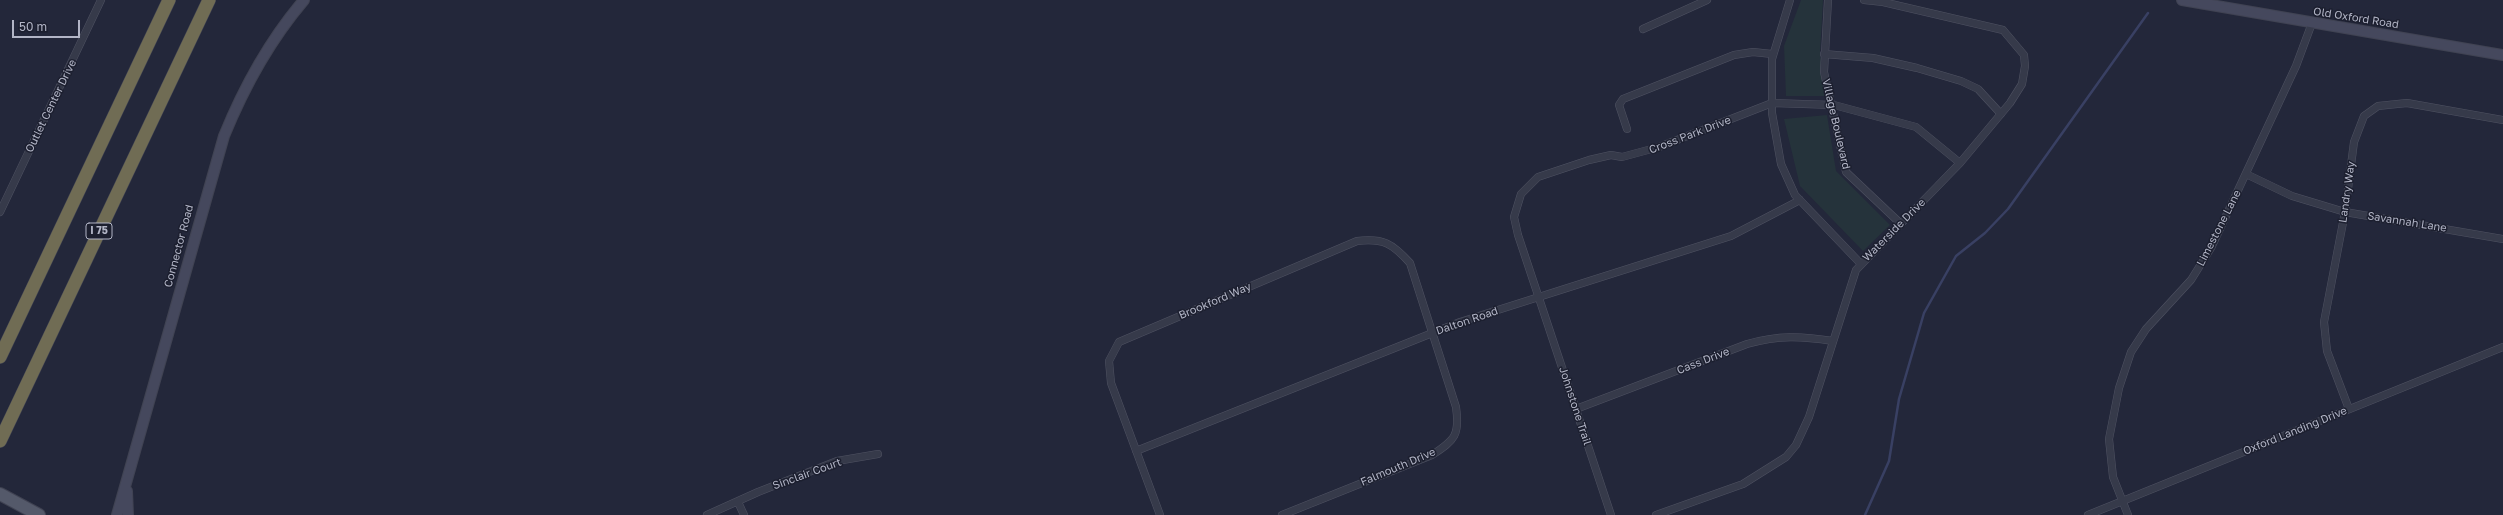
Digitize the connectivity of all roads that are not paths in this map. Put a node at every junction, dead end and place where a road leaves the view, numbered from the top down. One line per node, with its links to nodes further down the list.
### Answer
1 (102, 0): 23 (street, Outlet Center Drive)
2 (169, 0): 32 (highway)
3 (210, 0): 35 (highway, I 75)
4 (304, 0): 38 (main road, Connector Road)
5 (1707, 0): 11 (street)
6 (1790, 0): 12 (street)
7 (1828, 0): 13 (street, Village Boulevard)
8 (1864, 0): 17 (street, Waterside Drive)
9 (2182, 0): 10 (main road, Old Oxford Road)
10 (2312, 23): 14 (main road, Old Oxford Road); 21 (street, Limestone Lane)
11 (1643, 30)
12 (1772, 54): 15 (street); 19 (street)
13 (1824, 54): 16 (street, Village Boulevard); 17 (street)
14 (2503, 55)
15 (1772, 103): 16 (street, Cross Park Drive); 22 (street); 28 (street, Cross Park Drive)
16 (1831, 105): 20 (street, Cross Park Drive); 25 (street, Village Boulevard)
17 (2001, 114): 20 (street, Waterside Drive)
18 (2503, 120): 24 (street, Landry Way)
19 (1627, 129)
20 (1960, 163): 25 (street, Waterside Drive)
21 (2246, 174): 24 (street, Savannah Lane); 40 (street, Limestone Lane)
22 (1800, 200): 27 (street); 28 (street, Dalton Road)
23 (0, 212)
24 (2345, 212): 26 (street, Savannah Lane); 34 (street, Landry Way)
25 (1901, 224): 27 (street, Waterside Drive)
26 (2503, 239)
27 (1861, 264): 30 (street, Waterside Drive)
28 (1540, 297): 29 (street, Dalton Road); 33 (street, Johnstone Trail)
29 (1432, 332): 36 (street, Dalton Road); 36 (street, Brookford Way); 48 (street, Falmouth Drive)
30 (1833, 341): 33 (street, Cass Drive); 50 (street, Waterside Drive)
31 (2503, 347): 34 (street, Oxford Landing Drive)
32 (0, 356)
33 (1576, 409): 49 (street, Johnstone Trail)
34 (2349, 409): 40 (street, Oxford Landing Drive)
35 (0, 441)
36 (1136, 451): 47 (street, Brookford Way)
37 (878, 454): 41 (street, Sinclair Court)
38 (126, 484): 43 (main road, Connector Road); 44 (main road)
39 (4, 496): 42 (main road)
40 (2122, 501): 51 (street, Oxford Landing Drive); 52 (street, Limestone Lane)
41 (738, 502): 45 (street, Sinclair Court); 46 (street)
42 (39, 515)
43 (117, 515)
44 (128, 515)
45 (707, 515)
46 (744, 515)
47 (1160, 515)
48 (1282, 515)
49 (1611, 515)
50 (1656, 515)
51 (2088, 515)
52 (2128, 515)

